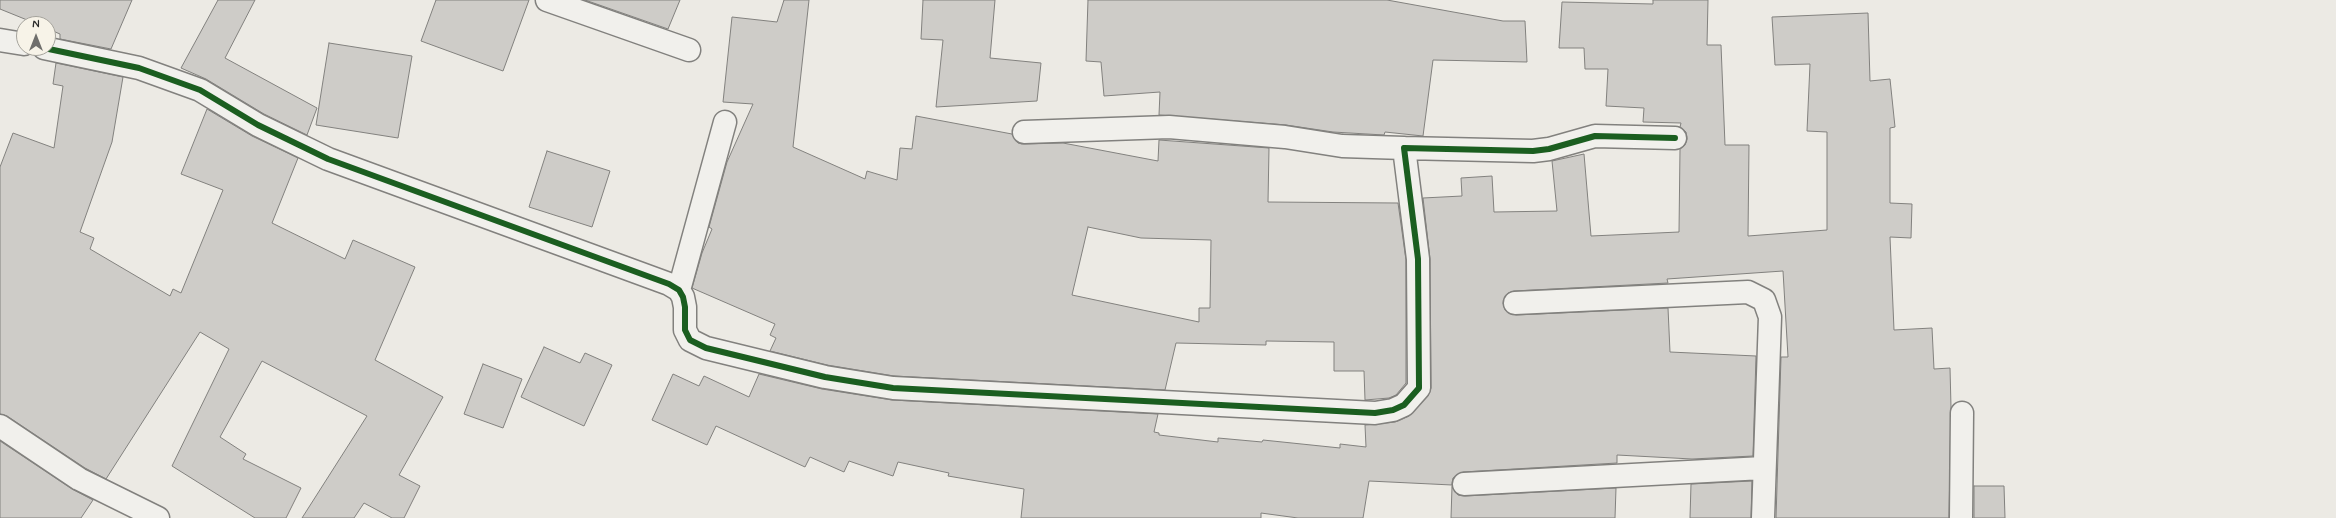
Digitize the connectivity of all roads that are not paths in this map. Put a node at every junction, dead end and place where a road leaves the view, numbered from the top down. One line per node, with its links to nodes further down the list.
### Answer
1 (547, 0): 4 (street)
2 (0, 40): 3 (street)
3 (16, 43)
4 (689, 50)
5 (56, 51): 10 (street)
6 (725, 122): 10 (street)
7 (1024, 132): 9 (street)
8 (1675, 138): 9 (street)
9 (1404, 148): 10 (street)
10 (679, 290)
11 (1514, 303): 14 (street)
12 (1962, 413): 18 (street)
13 (0, 426): 16 (street)
14 (1763, 468): 15 (street); 17 (street)
15 (1464, 484)
16 (158, 518)
17 (1763, 518)
18 (1961, 518)

